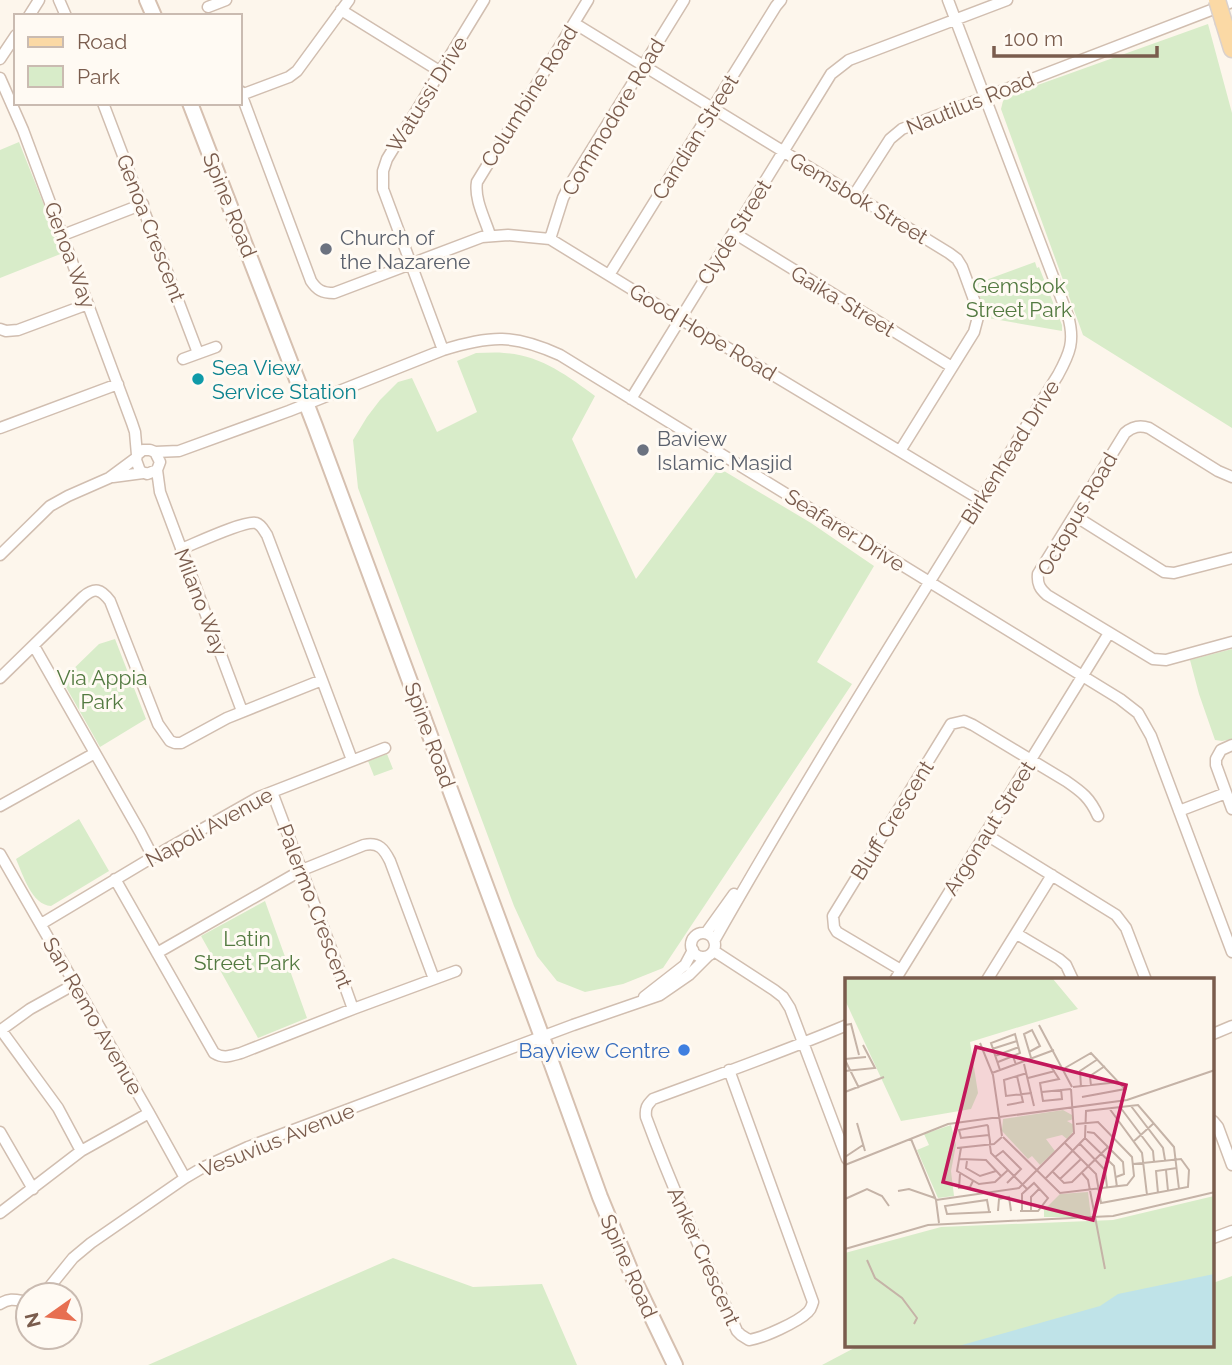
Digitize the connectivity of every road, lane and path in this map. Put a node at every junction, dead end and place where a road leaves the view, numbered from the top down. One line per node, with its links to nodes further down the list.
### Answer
1 (226, 0): 11 (street)
2 (349, 0): 12 (street)
3 (484, 0): 19 (street, Watussi Drive)
4 (588, 0): 14 (street, Columbine Road)
5 (684, 0): 18 (street, Commodore Road)
6 (781, 0): 26 (street, Candian Street)
7 (948, 0): 13 (street)
8 (1007, 0): 13 (street, Clyde Street)
9 (1217, 0): 16 (main road, bridge)
10 (1232, 2): 22 (street, Nautilus Road)
11 (208, 8)
12 (341, 10): 19 (street); 21 (street)
13 (955, 19): 22 (street, Birkenhead Drive); 27 (street, Clyde Street)
14 (574, 23): 18 (street, Gemsbok Street); 32 (street, Columbine Road)
15 (14, 38): 17 (street)
16 (1232, 49)
17 (0, 59)
18 (643, 65): 26 (street, Gemsbok Street); 33 (street, Commodore Road)
19 (442, 72): 34 (street, Watussi Drive)
20 (0, 78): 31 (street, Genoa Way)
21 (242, 92)
22 (986, 96): 28 (street, Nautilus Road); 56 (street, Birkenhead Drive)
23 (242, 98): 34 (street, Good Hope Road)
24 (104, 105): 29 (street, Genoa Crescent)
25 (191, 105): 46 (main road, Spine Road)
26 (713, 108): 27 (street, Gemsbok Street); 35 (street, Candian Street)
27 (784, 152): 28 (street, Gemsbok Street); 30 (street, Clyde Street)
28 (854, 195): 43 (street, Gemsbok Street)
29 (143, 205): 31 (street); 41 (street, Genoa Crescent)
30 (734, 233): 37 (street, Clyde Street); 43 (street, Gaika Street)
31 (63, 235): 36 (street, Genoa Way)
32 (490, 235): 33 (street, Good Hope Road); 34 (street, Good Hope Road)
33 (550, 239): 35 (street, Good Hope Road)
34 (411, 263): 40 (street, Watussi Drive)
35 (609, 275): 37 (street, Good Hope Road)
36 (88, 304): 38 (street); 44 (street, Genoa Way)
37 (681, 319): 45 (street, Clyde Street); 50 (street, Good Hope Road)
38 (0, 329)
39 (216, 347): 41 (street)
40 (443, 349): 45 (street, Seafarer Drive); 46 (street, Seafarer Drive)
41 (198, 354): 42 (street)
42 (183, 359)
43 (952, 367): 50 (street, Gemsbok Street)
44 (118, 384): 47 (street); 48 (street, Genoa Way)
45 (631, 399): 61 (street, Seafarer Drive)
46 (306, 404): 51 (street, Seafarer Drive); 106 (main road, Spine Road)
47 (0, 428)
48 (135, 432): 49 (street, Genoa Way); 52 (street, Genoa Way)
49 (152, 451): 51 (street); 52 (street); 53 (street)
50 (900, 451): 56 (street, Good Hope Road)
51 (179, 452): 53 (street)
52 (137, 457): 53 (street); 55 (street)
53 (151, 471): 55 (street); 58 (street, Milano Way)
54 (1232, 477): 57 (street, Octopus Road)
55 (109, 478): 59 (street)
56 (981, 500): 61 (street, Birkenhead Drive)
57 (1075, 516): 60 (street); 62 (street, Octopus Road)
58 (181, 549): 67 (street); 68 (street, Milano Way)
59 (0, 555)
60 (1232, 558)
61 (930, 583): 65 (street, Seafarer Drive); 88 (street, Birkenhead Drive)
62 (1109, 633): 63 (street, Octopus Road); 65 (street, Argonaut Street)
63 (1232, 642)
64 (34, 646): 66 (street); 68 (street); 71 (street)
65 (1083, 675): 73 (street, Argonaut Street); 78 (street, Seafarer Drive)
66 (0, 678)
67 (322, 680): 68 (street); 72 (street)
68 (242, 711)
69 (1232, 746): 75 (street)
70 (385, 747): 72 (street, Napoli Avenue)
71 (95, 752): 76 (street); 81 (street)
72 (352, 760): 74 (street, Napoli Avenue)
73 (1031, 761): 79 (street); 80 (street, Argonaut Street); 92 (street, Bluff Crescent)
74 (272, 792): 81 (street, Napoli Avenue); 83 (street, Palermo Crescent)
75 (1226, 793): 77 (street); 78 (street)
76 (0, 806)
77 (1232, 810)
78 (1179, 811): 90 (street, Seafarer Drive)
79 (1098, 816)
80 (985, 834): 84 (street); 92 (street, Argonaut Street)
81 (153, 857): 85 (street, Napoli Avenue)
82 (2, 860): 86 (street, San Remo Avenue)
83 (302, 870): 91 (street); 98 (street); 101 (street, Palermo Crescent)
84 (1052, 875): 87 (street); 97 (street)
85 (115, 879): 86 (street, Napoli Avenue); 91 (street, Palermo Crescent)
86 (41, 924): 99 (street, San Remo Avenue)
87 (1017, 934): 95 (street); 96 (street)
88 (710, 945): 89 (street); 89 (street, Birkenhead Drive); 100 (street, Birkenhead Drive); 107 (street)
89 (693, 950): 100 (street, Birkenhead Drive)
90 (1232, 952)
91 (157, 953): 101 (street, Palermo Crescent)
92 (901, 970): 94 (street, Argonaut Street)
93 (456, 971): 98 (street)
94 (896, 978)
95 (988, 978)
96 (1070, 978)
97 (1145, 978)
98 (433, 979): 101 (street)
99 (75, 984): 104 (street); 109 (street, San Remo Avenue)
100 (638, 1002): 106 (street, Birkenhead Drive)
101 (353, 1009)
102 (1232, 1026): 105 (street)
103 (845, 1027): 107 (street)
104 (1, 1029): 112 (street)
105 (1214, 1034)
106 (542, 1037): 115 (street, Vesuvius Avenue); 121 (main road, Spine Road)
107 (803, 1043): 108 (street); 113 (street)
108 (729, 1070): 108 (street, Anker Crescent)
109 (149, 1113): 112 (street); 115 (street, San Remo Avenue)
110 (1214, 1122): 114 (street)
111 (0, 1132): 116 (street)
112 (81, 1151): 116 (street)
113 (845, 1154)
114 (1232, 1165)
115 (184, 1178): 120 (street, Vesuvius Avenue)
116 (33, 1189): 117 (street)
117 (0, 1213)
118 (1232, 1231): 119 (street)
119 (1214, 1238)
120 (54, 1281)
121 (675, 1365)

